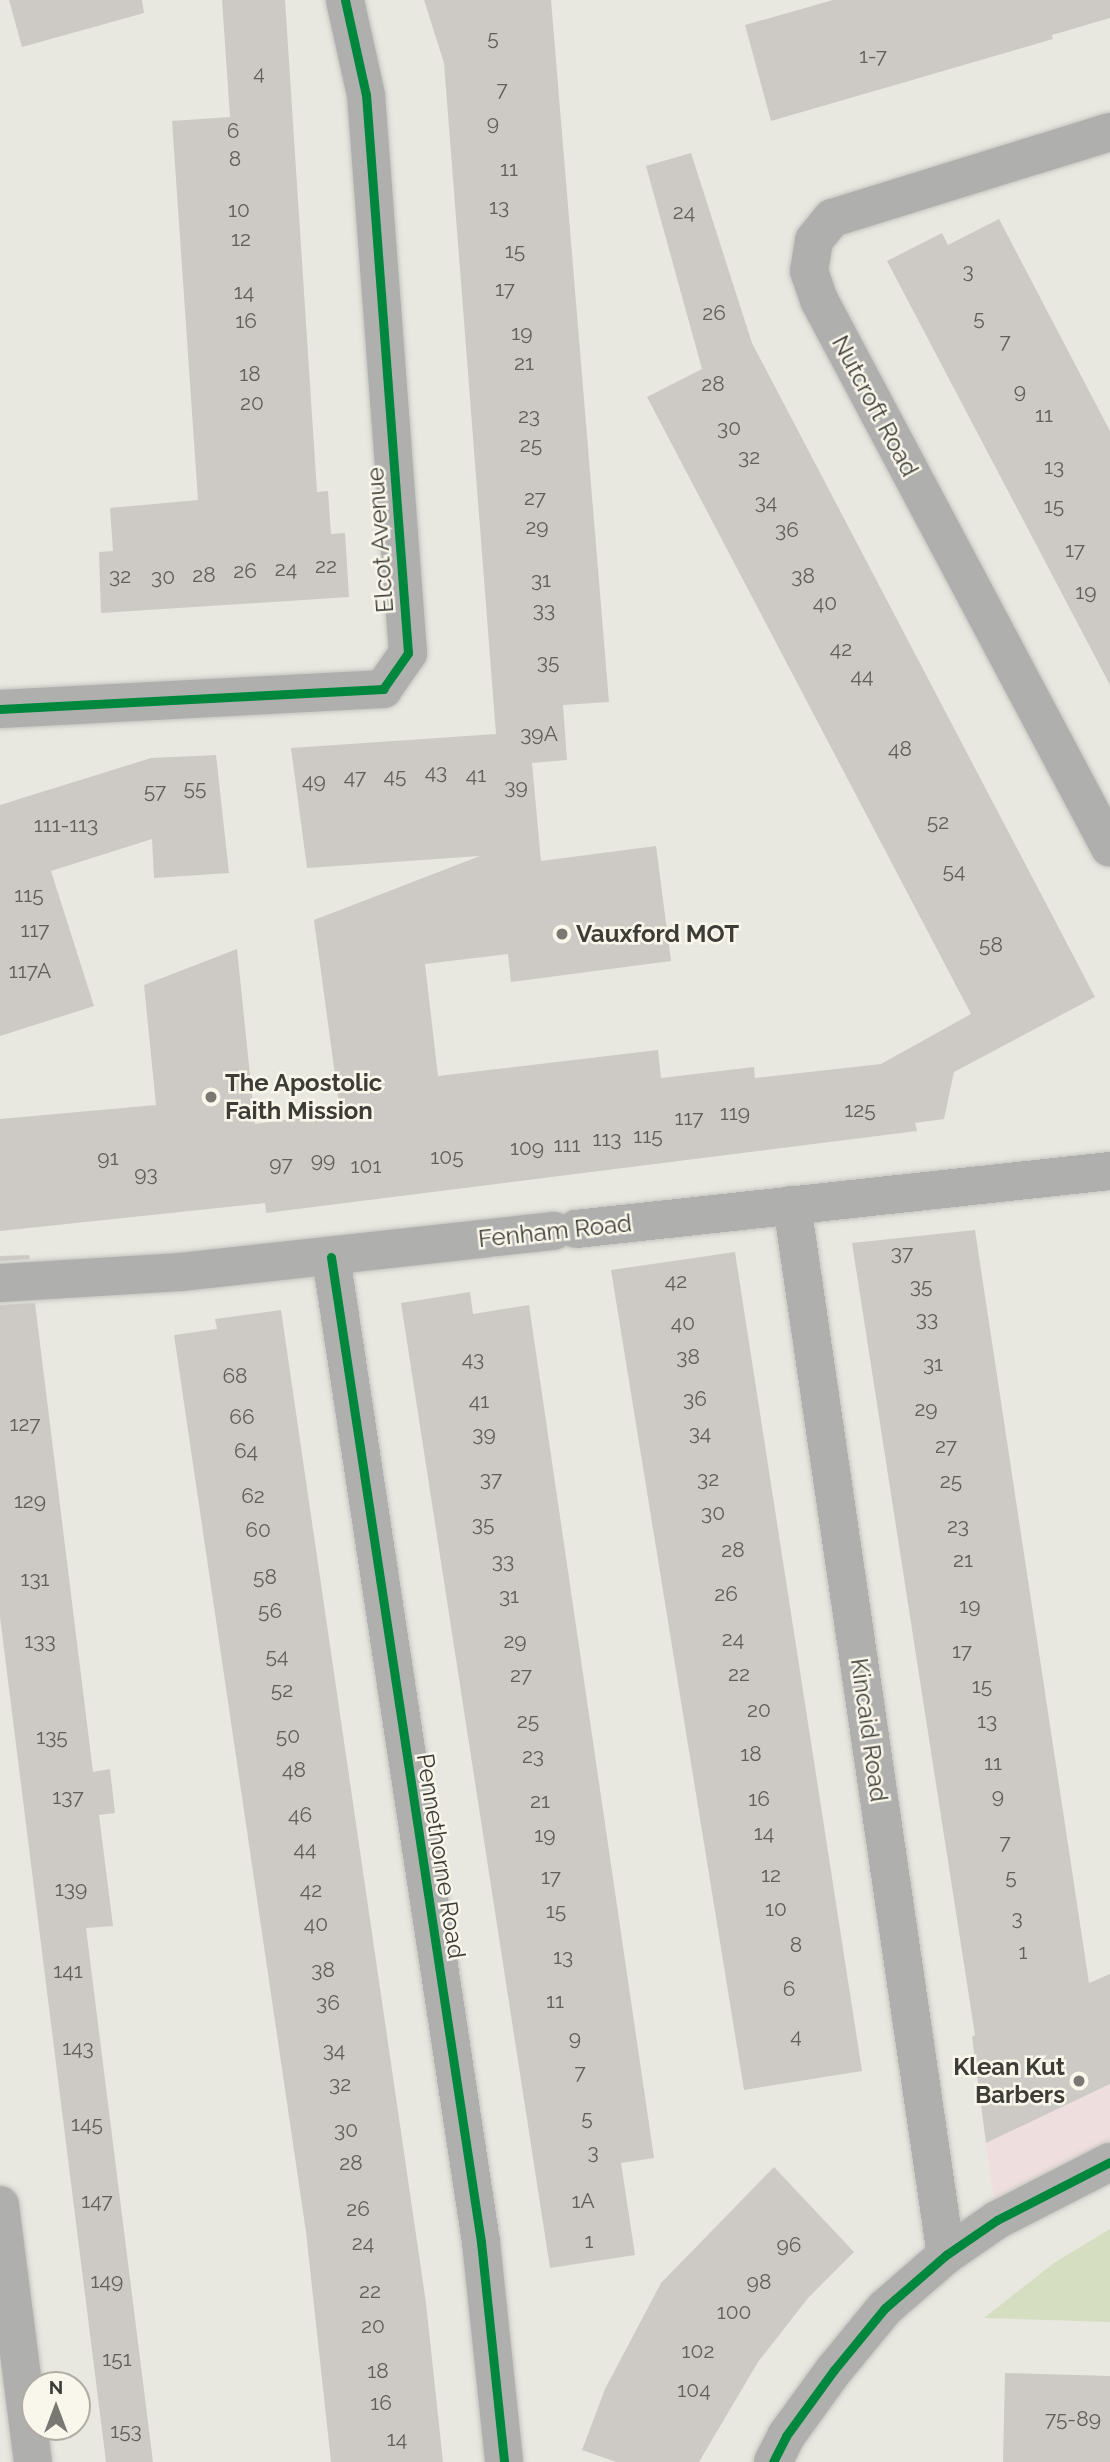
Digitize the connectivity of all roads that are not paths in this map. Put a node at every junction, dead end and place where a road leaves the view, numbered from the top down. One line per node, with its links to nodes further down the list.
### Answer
1 (345, 0): 3 (street, Elcot Avenue)
2 (1110, 132): 4 (street, Nutcroft Road)
3 (0, 709)
4 (1110, 848)
5 (1110, 1171): 6 (street, Fenham Road)
6 (792, 1205): 7 (street, Fenham Road); 11 (street, Kincaid Road)
7 (331, 1257): 8 (street, Fenham Road); 13 (street, Pennethorne Road)
8 (0, 1283)
9 (1110, 2162): 11 (street)
10 (0, 2205): 12 (street)
11 (946, 2255): 14 (street)
12 (33, 2462)
13 (503, 2462)
14 (773, 2462)

